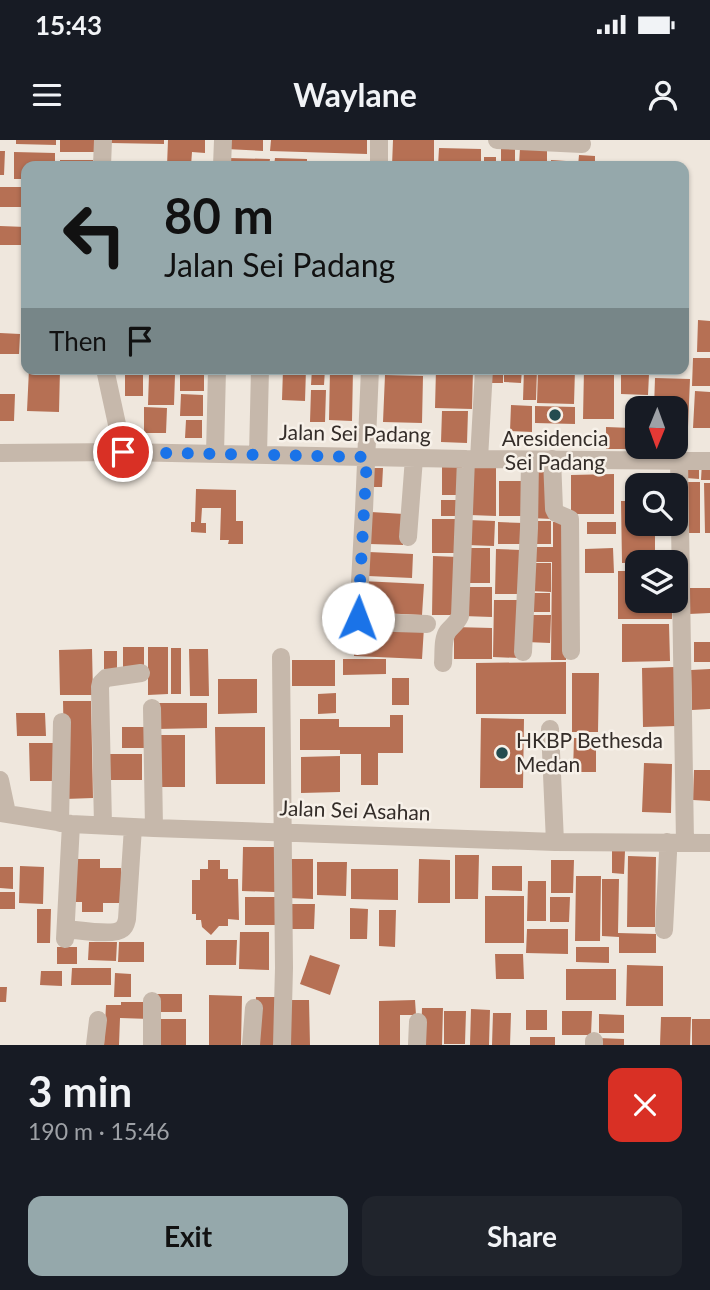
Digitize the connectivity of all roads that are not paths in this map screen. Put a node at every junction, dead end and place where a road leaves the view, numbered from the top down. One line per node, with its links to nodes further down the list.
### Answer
1 (103, 140): 6 (street)
2 (223, 140): 7 (street)
3 (379, 140): 8 (street)
4 (497, 140): 5 (street)
5 (582, 144)
6 (102, 161)
7 (222, 161)
8 (379, 161)
9 (106, 375): 14 (street)
10 (217, 375): 16 (street)
11 (260, 375): 17 (street)
12 (370, 375): 18 (street)
13 (483, 375): 20 (street)
14 (123, 452): 15 (street, Jalan Sei Padang); 16 (street, Jalan Sei Padang)
15 (0, 453)
16 (215, 454): 17 (street, Jalan Sei Padang)
17 (258, 455): 18 (street, Jalan Sei Padang)
18 (367, 457): 19 (street, Jalan Sei Padang); 26 (street)
19 (414, 458): 20 (street, Jalan Sei Padang); 25 (street)
20 (473, 459): 21 (street, Jalan Sei Padang); 30 (street)
21 (530, 460): 22 (street, Jalan Sei Padang); 28 (street)
22 (552, 460): 23 (street, Jalan Sei Padang); 27 (street)
23 (679, 460): 24 (street, Jalan Sei Padang); 43 (street)
24 (710, 461)
25 (408, 537)
26 (427, 624)
27 (571, 651)
28 (523, 652)
29 (281, 657): 41 (street)
30 (443, 663)
31 (141, 673): 38 (street)
32 (152, 708): 40 (street)
33 (62, 722): 37 (street)
34 (551, 729): 42 (street)
35 (0, 780): 36 (street)
36 (4, 813): 37 (street, Jalan Sei Asahan)
37 (65, 824): 38 (street, Jalan Sei Asahan); 39 (street)
38 (103, 825): 39 (street, Jalan Sei Asahan)
39 (133, 827): 40 (street, Jalan Sei Asahan)
40 (154, 828): 41 (street, Jalan Sei Asahan)
41 (283, 832): 42 (street, Jalan Sei Asahan); 53 (street)
42 (555, 842): 43 (street, Jalan Sei Asahan)
43 (676, 842): 44 (street, Jalan Sei Asahan); 45 (street)
44 (710, 843)
45 (664, 930)
46 (152, 1001): 51 (street)
47 (254, 1008): 52 (street)
48 (98, 1020): 50 (street)
49 (418, 1022): 54 (street)
50 (95, 1045)
51 (152, 1045)
52 (251, 1045)
53 (282, 1045)
54 (417, 1045)

